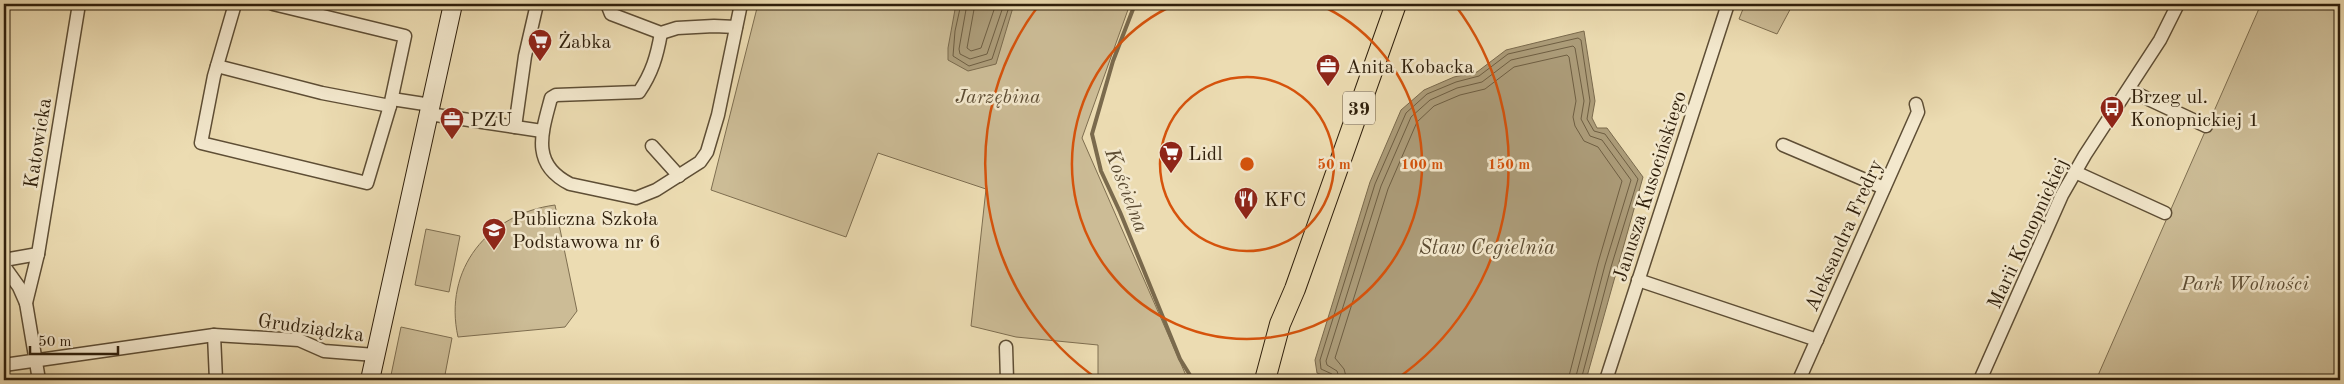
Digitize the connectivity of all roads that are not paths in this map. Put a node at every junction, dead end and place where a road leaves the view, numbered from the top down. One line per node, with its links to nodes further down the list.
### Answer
1 (79, 4): 27 (street, Katowicka)
2 (235, 4): 13 (street)
3 (274, 4): 15 (street)
4 (454, 4): 17 (street)
5 (537, 4): 19 (street)
6 (607, 4): 12 (street)
7 (741, 4): 11 (street)
8 (1396, 4): 31 (main road, 39)
9 (1728, 4): 30 (street, Janusza Kusocińskiego)
10 (2178, 4): 14 (street, Marii Konopnickiej)
11 (736, 27): 12 (street); 24 (street)
12 (660, 33): 20 (street)
13 (217, 66): 15 (street); 15 (street)
14 (2129, 90): 18 (street); 23 (street, Marii Konopnickiej)
15 (391, 103): 17 (street)
16 (1916, 104): 25 (street, Aleksandra Fredry)
17 (430, 109): 19 (street); 36 (street)
18 (2206, 126)
19 (514, 127): 20 (street)
20 (542, 131): 24 (street)
21 (1783, 145): 25 (street)
22 (652, 146): 24 (street)
23 (2075, 172): 26 (street); 47 (street, Marii Konopnickiej)
24 (679, 176)
25 (1884, 188): 34 (street, Aleksandra Fredry)
26 (2166, 213)
27 (38, 254): 28 (street); 32 (street, Katowicka)
28 (4, 260)
29 (4, 266): 32 (street)
30 (1638, 280): 34 (street); 39 (street, Janusza Kusocińskiego)
31 (1295, 289): 44 (main road, 39); 45 (main road, 39)
32 (26, 303): 37 (street)
33 (214, 334): 36 (street, Grudziądzka); 37 (street, Grudziądzka); 41 (street)
34 (1817, 340): 46 (street, Aleksandra Fredry)
35 (1006, 346): 43 (street)
36 (375, 355): 42 (street)
37 (36, 360): 38 (street, Grudziądzka); 40 (street)
38 (4, 365)
39 (1610, 379)
40 (39, 380)
41 (216, 380)
42 (370, 380)
43 (1007, 380)
44 (1264, 380)
45 (1275, 380)
46 (1799, 380)
47 (1980, 380)

